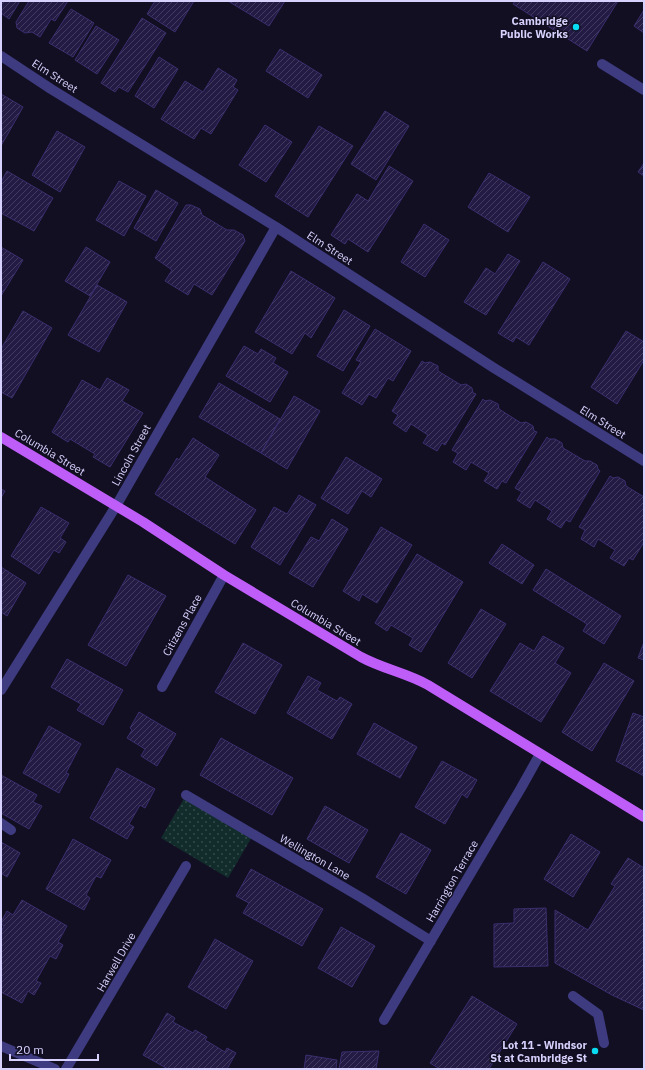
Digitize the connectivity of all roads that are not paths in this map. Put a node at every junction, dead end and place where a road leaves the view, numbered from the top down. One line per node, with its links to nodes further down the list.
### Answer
1 (1, 56): 4 (street, Elm Street)
2 (602, 64): 3 (street)
3 (644, 90)
4 (276, 227): 6 (street, Elm Street); 7 (street, Lincoln Street)
5 (1, 437): 7 (main road, Columbia Street)
6 (644, 461)
7 (116, 506): 8 (main road, Columbia Street); 10 (street, Lincoln Street)
8 (224, 575): 9 (street, Citizens Place); 11 (main road, Columbia Street)
9 (162, 687)
10 (1, 690)
11 (540, 754): 13 (main road, Columbia Street); 17 (street, Harrington Terrace)
12 (186, 795): 17 (street, Wellington Lane)
13 (644, 817)
14 (1, 823): 15 (street)
15 (11, 830)
16 (186, 866): 23 (street, Harwell Drive)
17 (431, 941): 19 (street, Harrington Terrace)
18 (573, 996): 20 (street)
19 (384, 1020)
20 (604, 1043)
21 (1, 1046): 22 (street)
22 (55, 1069)
23 (66, 1069)

